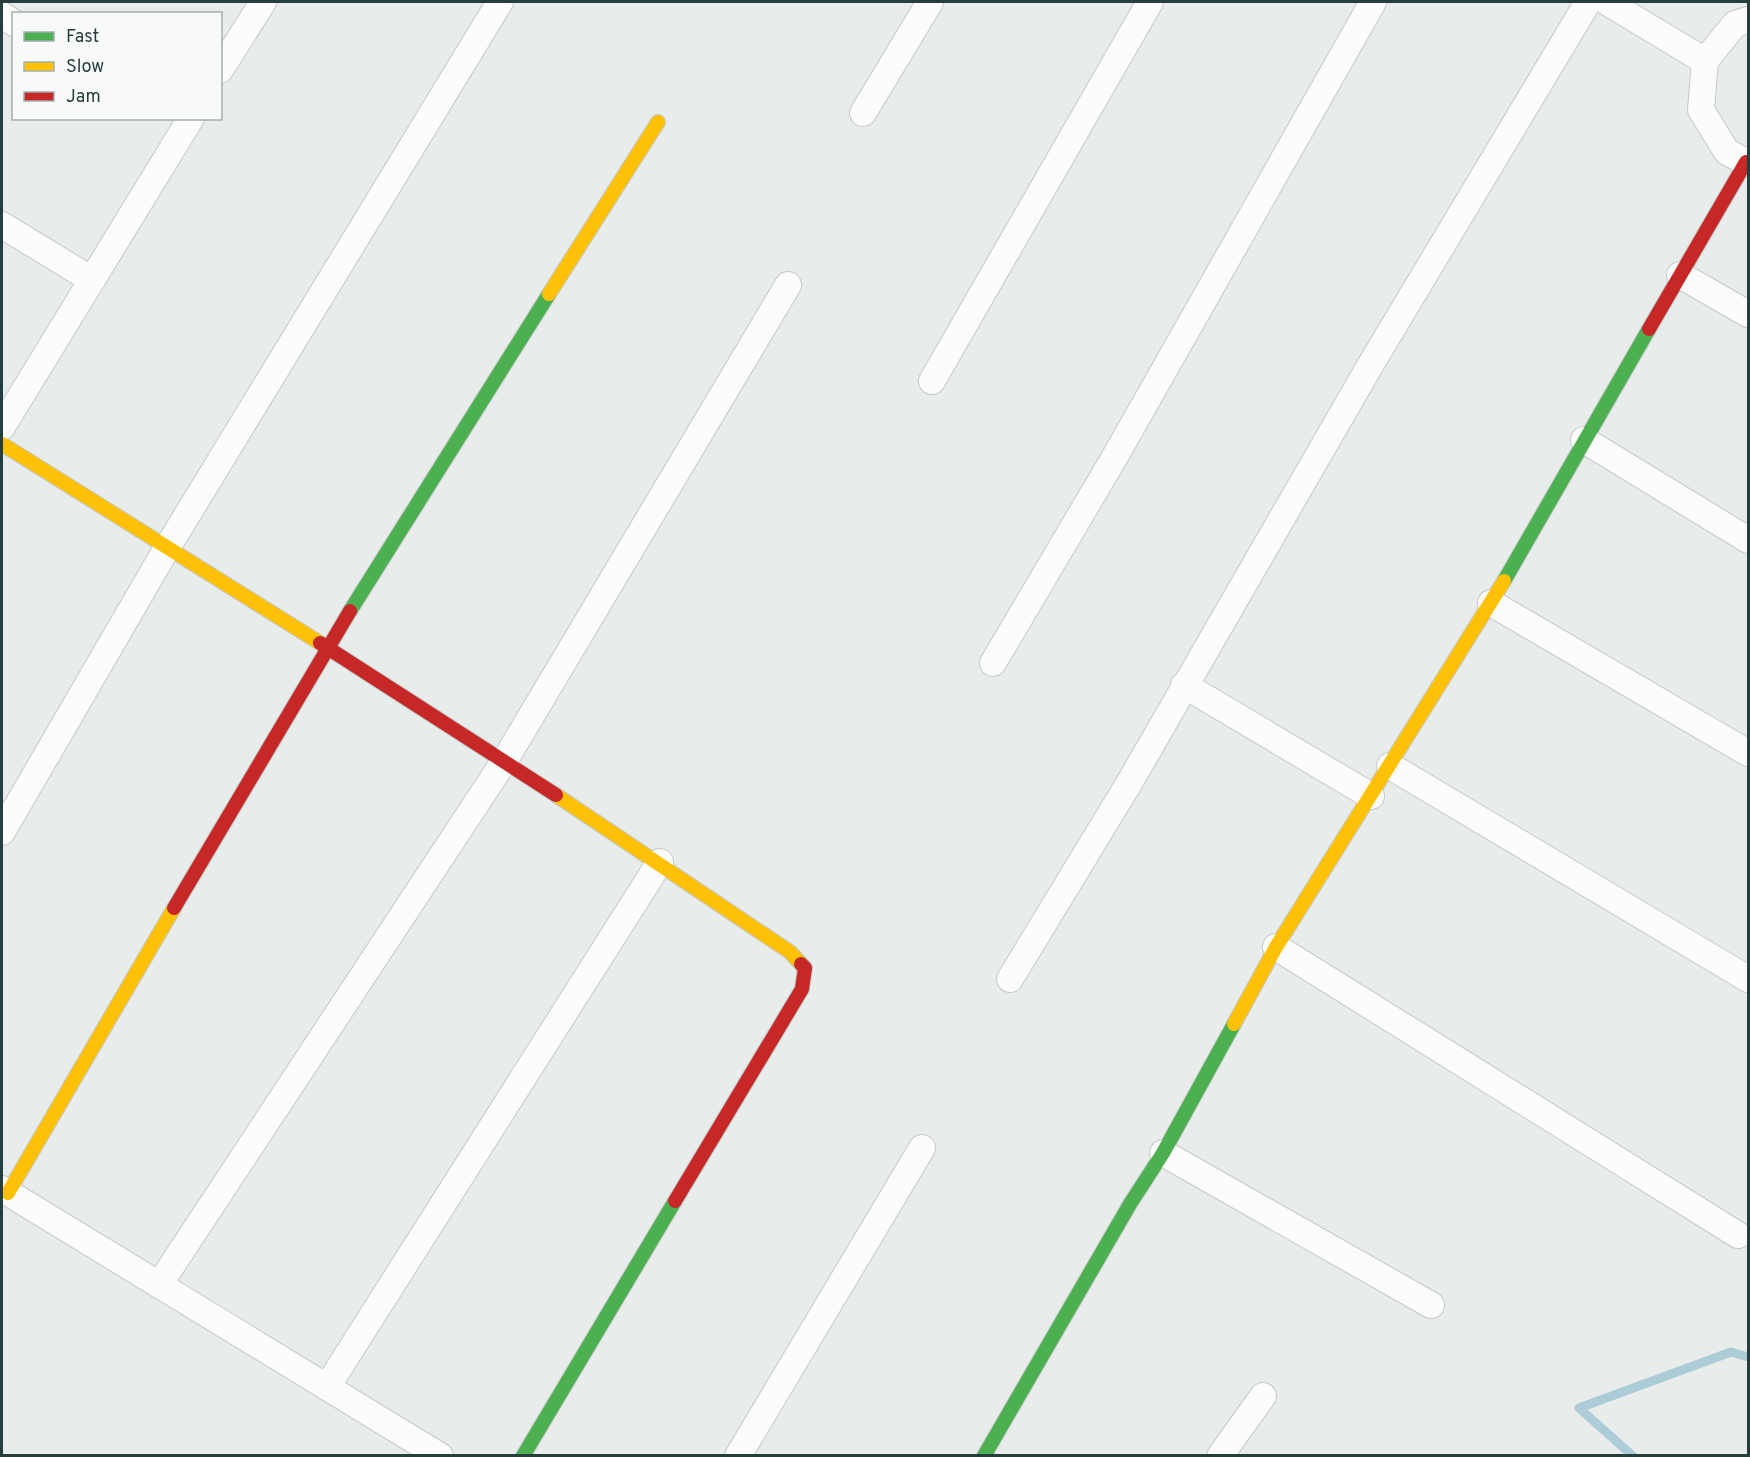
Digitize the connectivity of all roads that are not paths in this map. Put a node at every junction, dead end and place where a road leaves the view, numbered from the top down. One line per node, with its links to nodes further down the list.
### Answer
1 (263, 2): 10 (street)
2 (500, 2): 25 (street)
3 (930, 2): 11 (street)
4 (1150, 2): 20 (street)
5 (1373, 2): 28 (street)
6 (1588, 2): 29 (street)
7 (1607, 2): 9 (street)
8 (1749, 20): 9 (street)
9 (1705, 61): 14 (street)
10 (222, 67)
11 (863, 113)
12 (182, 121): 17 (street)
13 (658, 122): 27 (street)
14 (1747, 163): 16 (street)
15 (2, 225): 17 (street)
16 (1680, 275): 19 (street); 22 (street)
17 (92, 280): 21 (street)
18 (788, 285): 31 (street)
19 (1749, 314)
20 (932, 381)
21 (2, 427)
22 (1584, 440): 24 (street); 26 (street)
23 (2, 444): 25 (street)
24 (1749, 540)
25 (166, 548): 27 (street); 34 (street)
26 (1491, 603): 30 (street); 32 (street)
27 (326, 648): 31 (street); 41 (street)
28 (993, 663)
29 (1184, 686): 33 (street); 37 (street)
30 (1749, 753)
31 (505, 760): 35 (street); 43 (street)
32 (1390, 766): 33 (street); 38 (street)
33 (1371, 796): 36 (street)
34 (2, 832)
35 (660, 862): 45 (street); 48 (street)
36 (1276, 947): 40 (street); 42 (street)
37 (1010, 979)
38 (1749, 979)
39 (922, 1148): 49 (street)
40 (1163, 1153): 44 (street); 50 (street)
41 (5, 1191): 43 (street)
42 (1738, 1235)
43 (159, 1285): 45 (street)
44 (1431, 1305)
45 (327, 1387): 47 (street)
46 (1263, 1396): 51 (street)
47 (440, 1455)
48 (523, 1455)
49 (738, 1455)
50 (984, 1455)
51 (1220, 1455)

